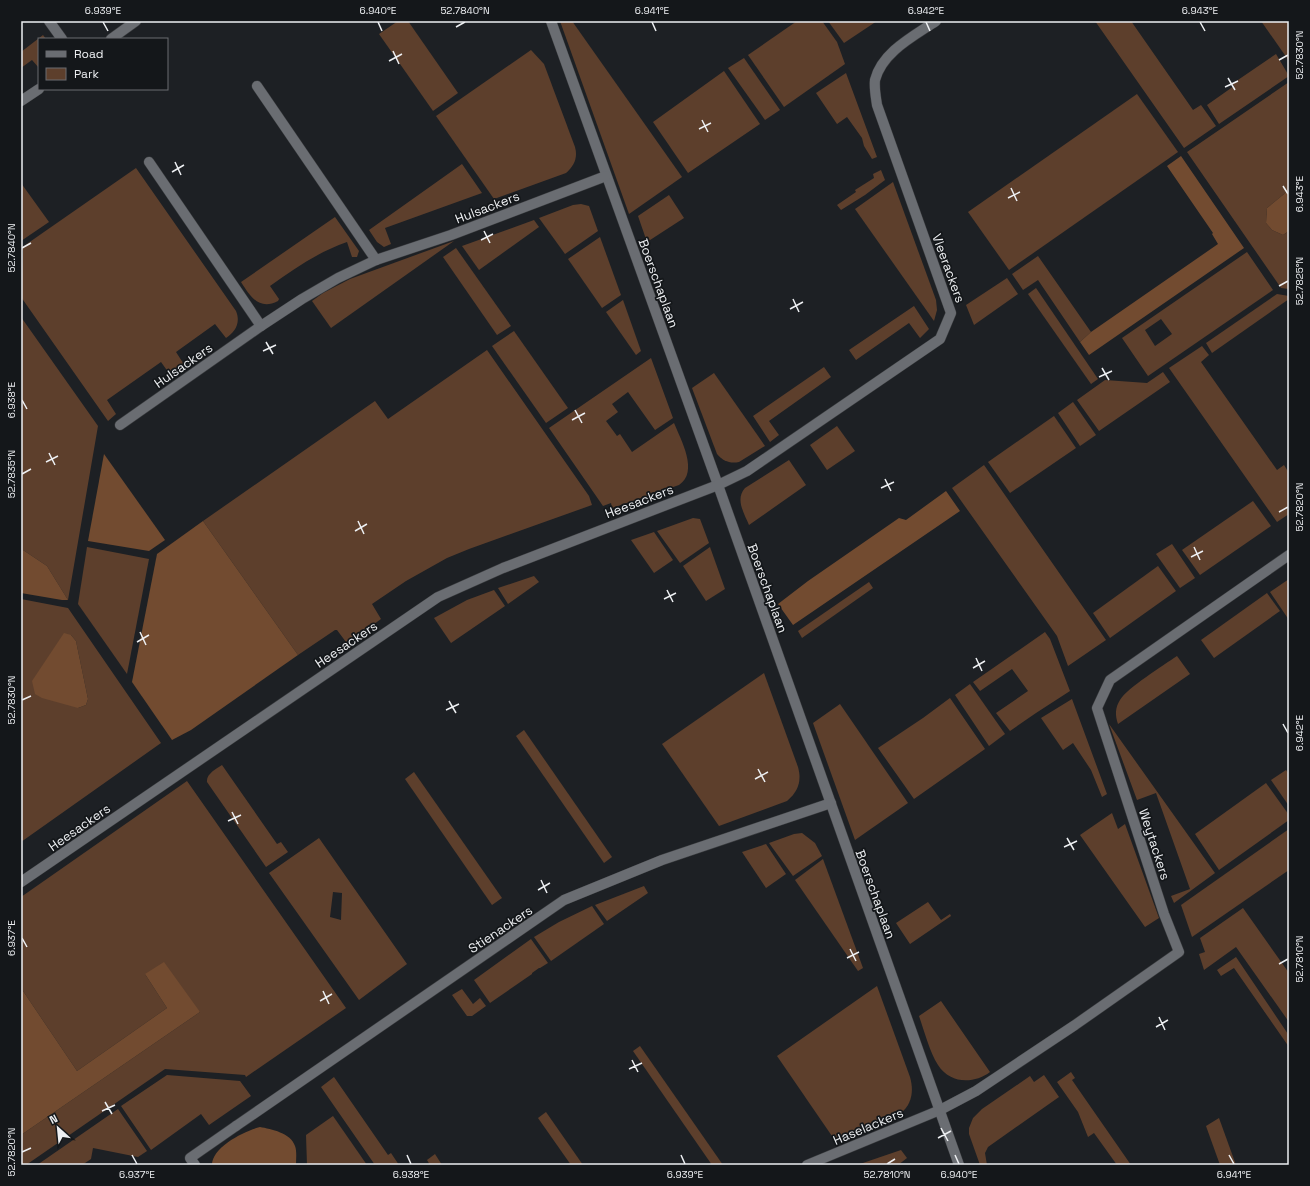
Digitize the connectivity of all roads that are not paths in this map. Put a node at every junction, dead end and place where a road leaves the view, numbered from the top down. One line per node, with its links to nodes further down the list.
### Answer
1 (49, 21): 5 (street)
2 (136, 21): 6 (street)
3 (551, 21): 11 (street, Boerschaplaan)
4 (936, 21): 15 (street, Vleerackers)
5 (61, 38)
6 (112, 38)
7 (257, 86): 12 (street)
8 (38, 90): 9 (street)
9 (21, 101)
10 (149, 162): 13 (street)
11 (606, 176): 12 (street, Hulsackers); 15 (street, Boerschaplaan)
12 (376, 260): 13 (street, Hulsackers)
13 (261, 326): 14 (street, Hulsackers)
14 (120, 425)
15 (718, 485): 17 (street, Boerschaplaan); 18 (street, Heesackers)
16 (1289, 554): 19 (street, Weytackers)
17 (830, 803): 19 (street, Boerschaplaan); 20 (street, Stienackers)
18 (21, 882)
19 (940, 1110): 21 (street, Haselackers); 22 (street, Boerschaplaan)
20 (195, 1165)
21 (807, 1165)
22 (959, 1165)

